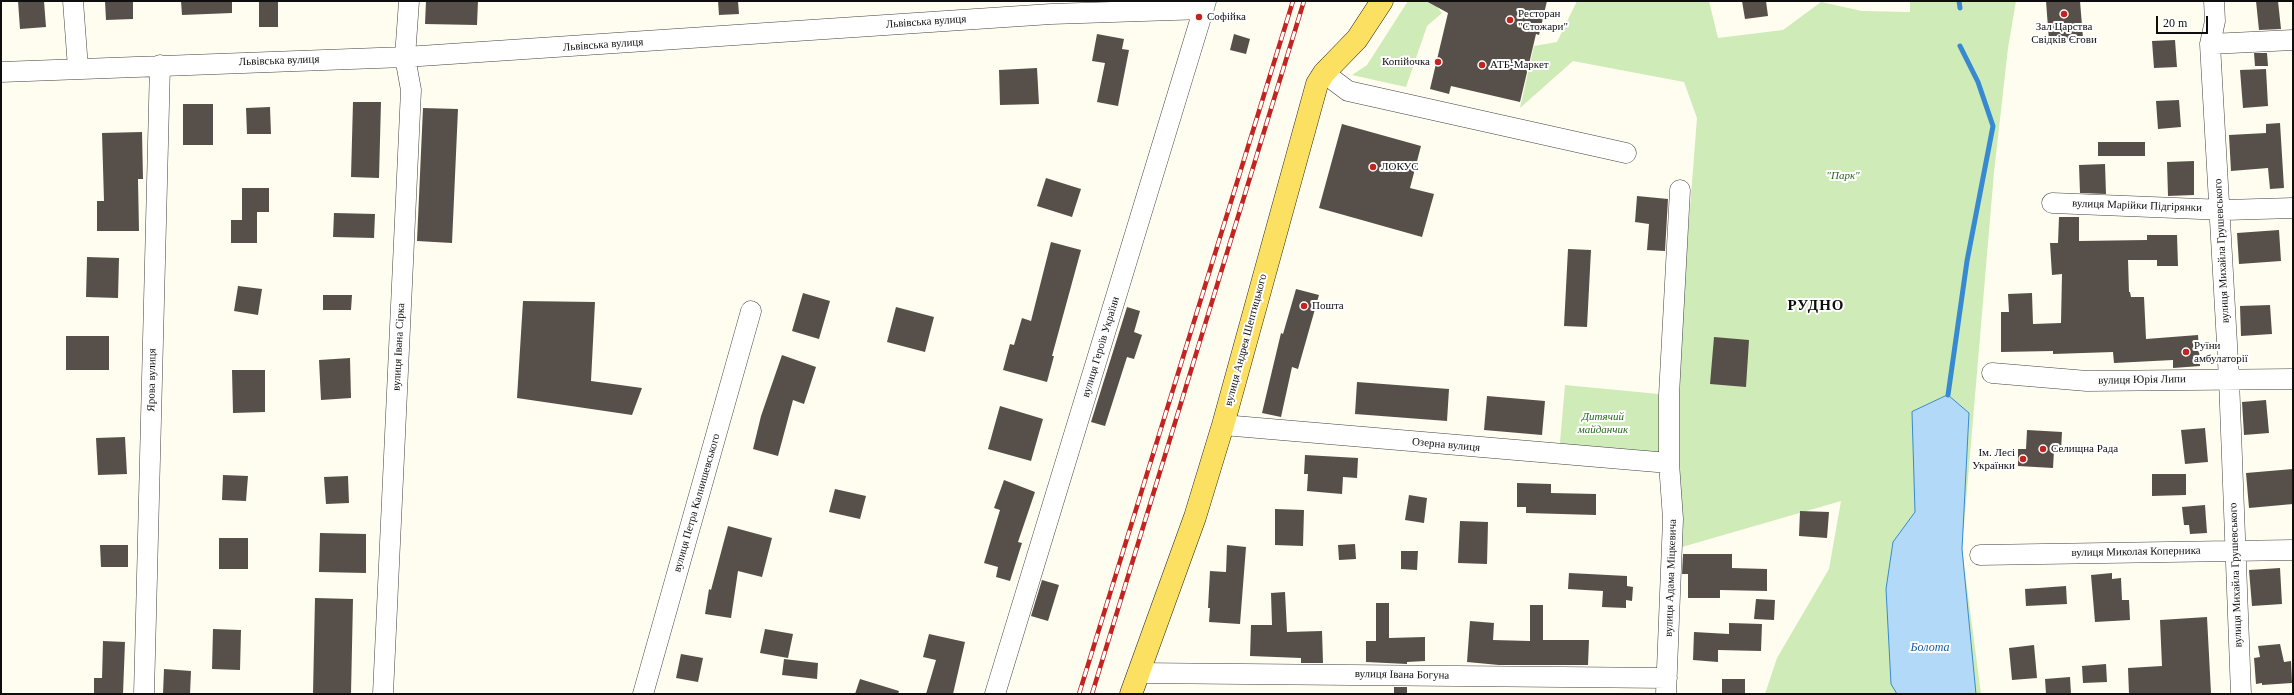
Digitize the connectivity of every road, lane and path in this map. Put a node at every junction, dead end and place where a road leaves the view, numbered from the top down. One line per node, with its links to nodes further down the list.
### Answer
1 (73, 1): 10 (street)
2 (409, 1): 8 (street, вулиця Івана Сірка)
3 (1382, 1): 12 (main road, вулиця Андрея Шептицького)
4 (2214, 1): 7 (street, вулиця Михайла Грушевського)
5 (1205, 5): 8 (street, Львівська вулиця); 32 (street, вулиця Героїв України)
6 (2293, 40): 7 (street)
7 (2210, 44): 16 (street, вулиця Михайла Грушевського)
8 (405, 57): 9 (street, Львівська вулиця); 30 (street, вулиця Івана Сірка)
9 (160, 65): 10 (street, Львівська вулиця); 29 (street, Ярова вулиця)
10 (78, 68): 11 (street, Львівська вулиця)
11 (1, 72)
12 (1324, 73): 13 (street); 22 (main road, вулиця Андрея Шептицького)
13 (1626, 153)
14 (1680, 190): 23 (street, вулиця Адама Міцкевича)
15 (2052, 203): 16 (street, вулиця Марійки Підгірянки)
16 (2219, 208): 17 (street, вулиця Марійки Підгірянки); 20 (street, вулиця Михайла Грушевського)
17 (2293, 208)
18 (751, 311): 31 (street, вулиця Петра Калнишевського)
19 (1992, 373): 20 (street, вулиця Юрія Липи)
20 (2229, 379): 21 (street, вулиця Юрія Липи); 24 (street, вулиця Михайла Грушевського)
21 (2293, 379)
22 (1223, 425): 23 (street, Озерна вулиця); 27 (main road, вулиця Андрея Шептицького)
23 (1670, 463): 28 (street, вулиця Адама Міцкевича)
24 (2235, 550): 25 (street, вулиця Миколая Коперника); 26 (street, вулиця Миколая Коперника); 34 (street, вулиця Михайла Грушевського)
25 (2293, 550)
26 (1980, 555)
27 (1138, 673): 28 (street, вулиця Івана Богуна); 33 (main road, вулиця Андрея Шептицького)
28 (1667, 686)
29 (144, 694)
30 (383, 694)
31 (643, 694)
32 (995, 694)
33 (1131, 694)
34 (2241, 694)

